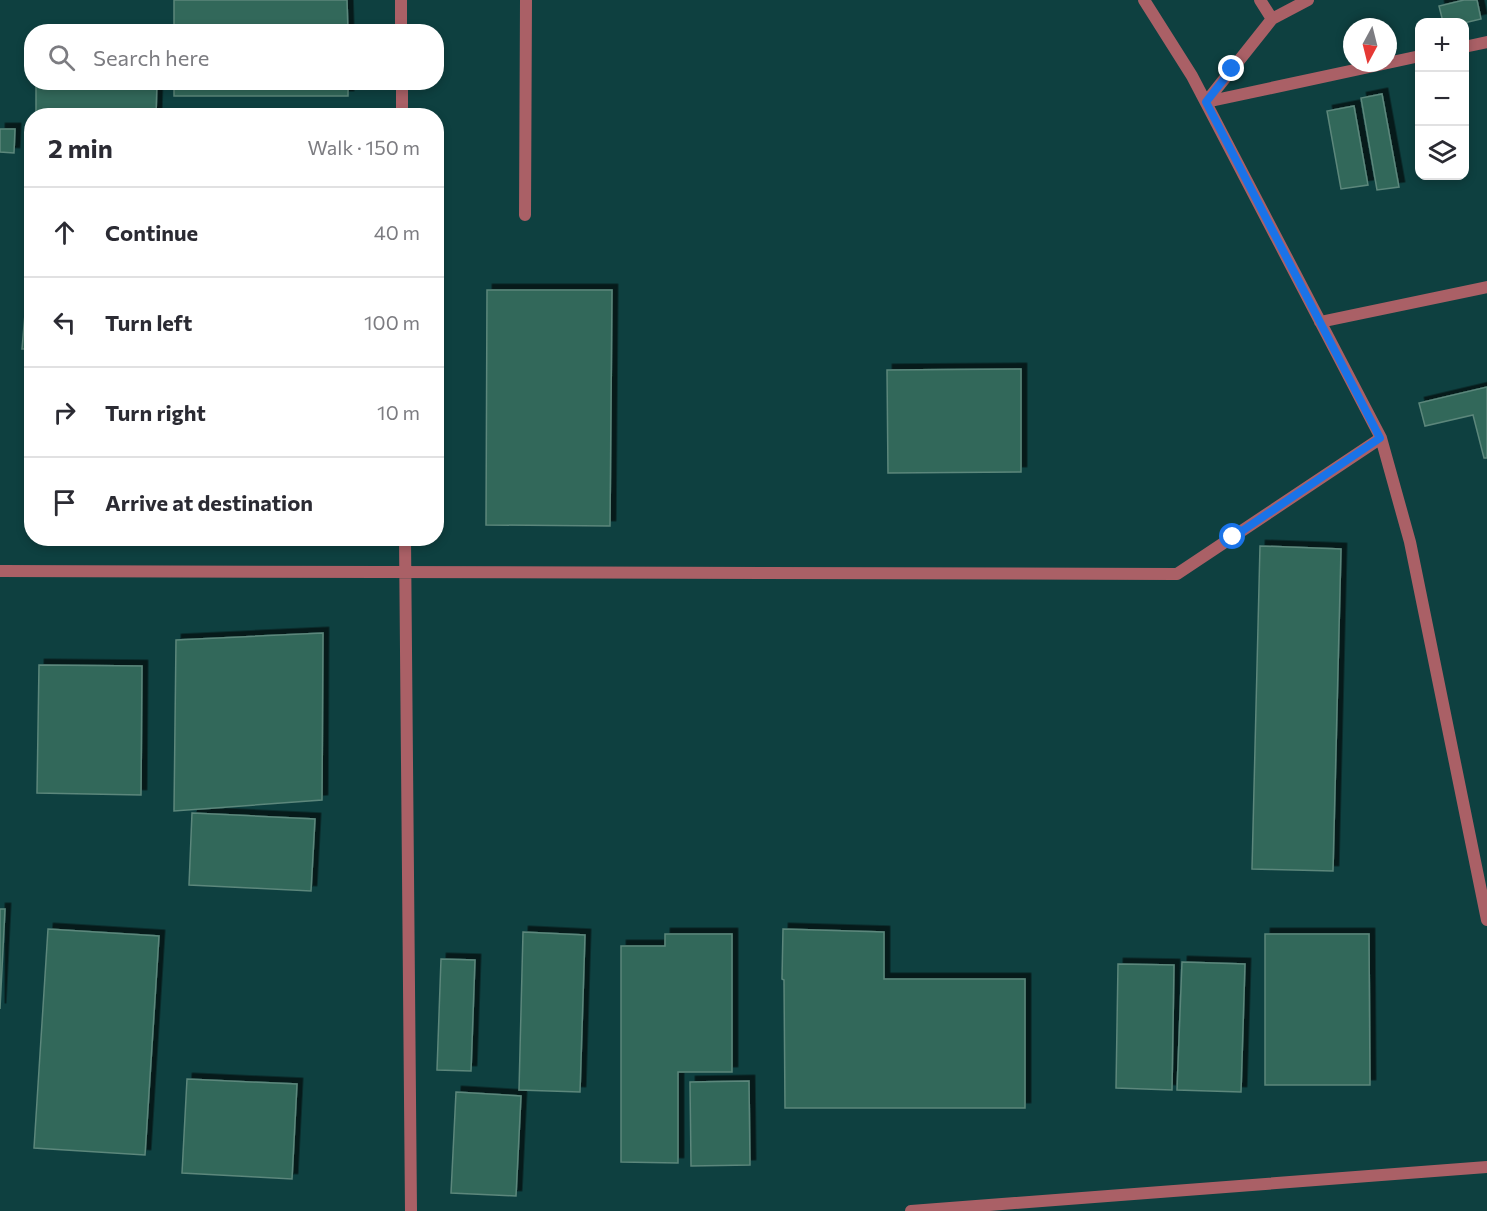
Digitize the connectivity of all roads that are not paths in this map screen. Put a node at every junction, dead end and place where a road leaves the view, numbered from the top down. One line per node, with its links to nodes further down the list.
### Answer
1 (401, 0): 7 (street)
2 (526, 0): 14 (street)
3 (1144, 0): 12 (street)
4 (1260, 0): 6 (street)
5 (1308, 0): 6 (street)
6 (1272, 19): 12 (street)
7 (401, 24)
8 (1487, 42): 9 (street)
9 (1469, 46)
10 (1415, 58): 12 (street)
11 (402, 90): 13 (street)
12 (1206, 102): 16 (street)
13 (402, 108)
14 (525, 215)
15 (1487, 287): 16 (street)
16 (1320, 322): 17 (street)
17 (1380, 438): 20 (street); 21 (street)
18 (405, 546): 20 (street)
19 (0, 571): 20 (street)
20 (405, 572): 23 (street)
21 (1487, 920)
22 (1487, 1167): 24 (street)
23 (411, 1211)
24 (911, 1211)

